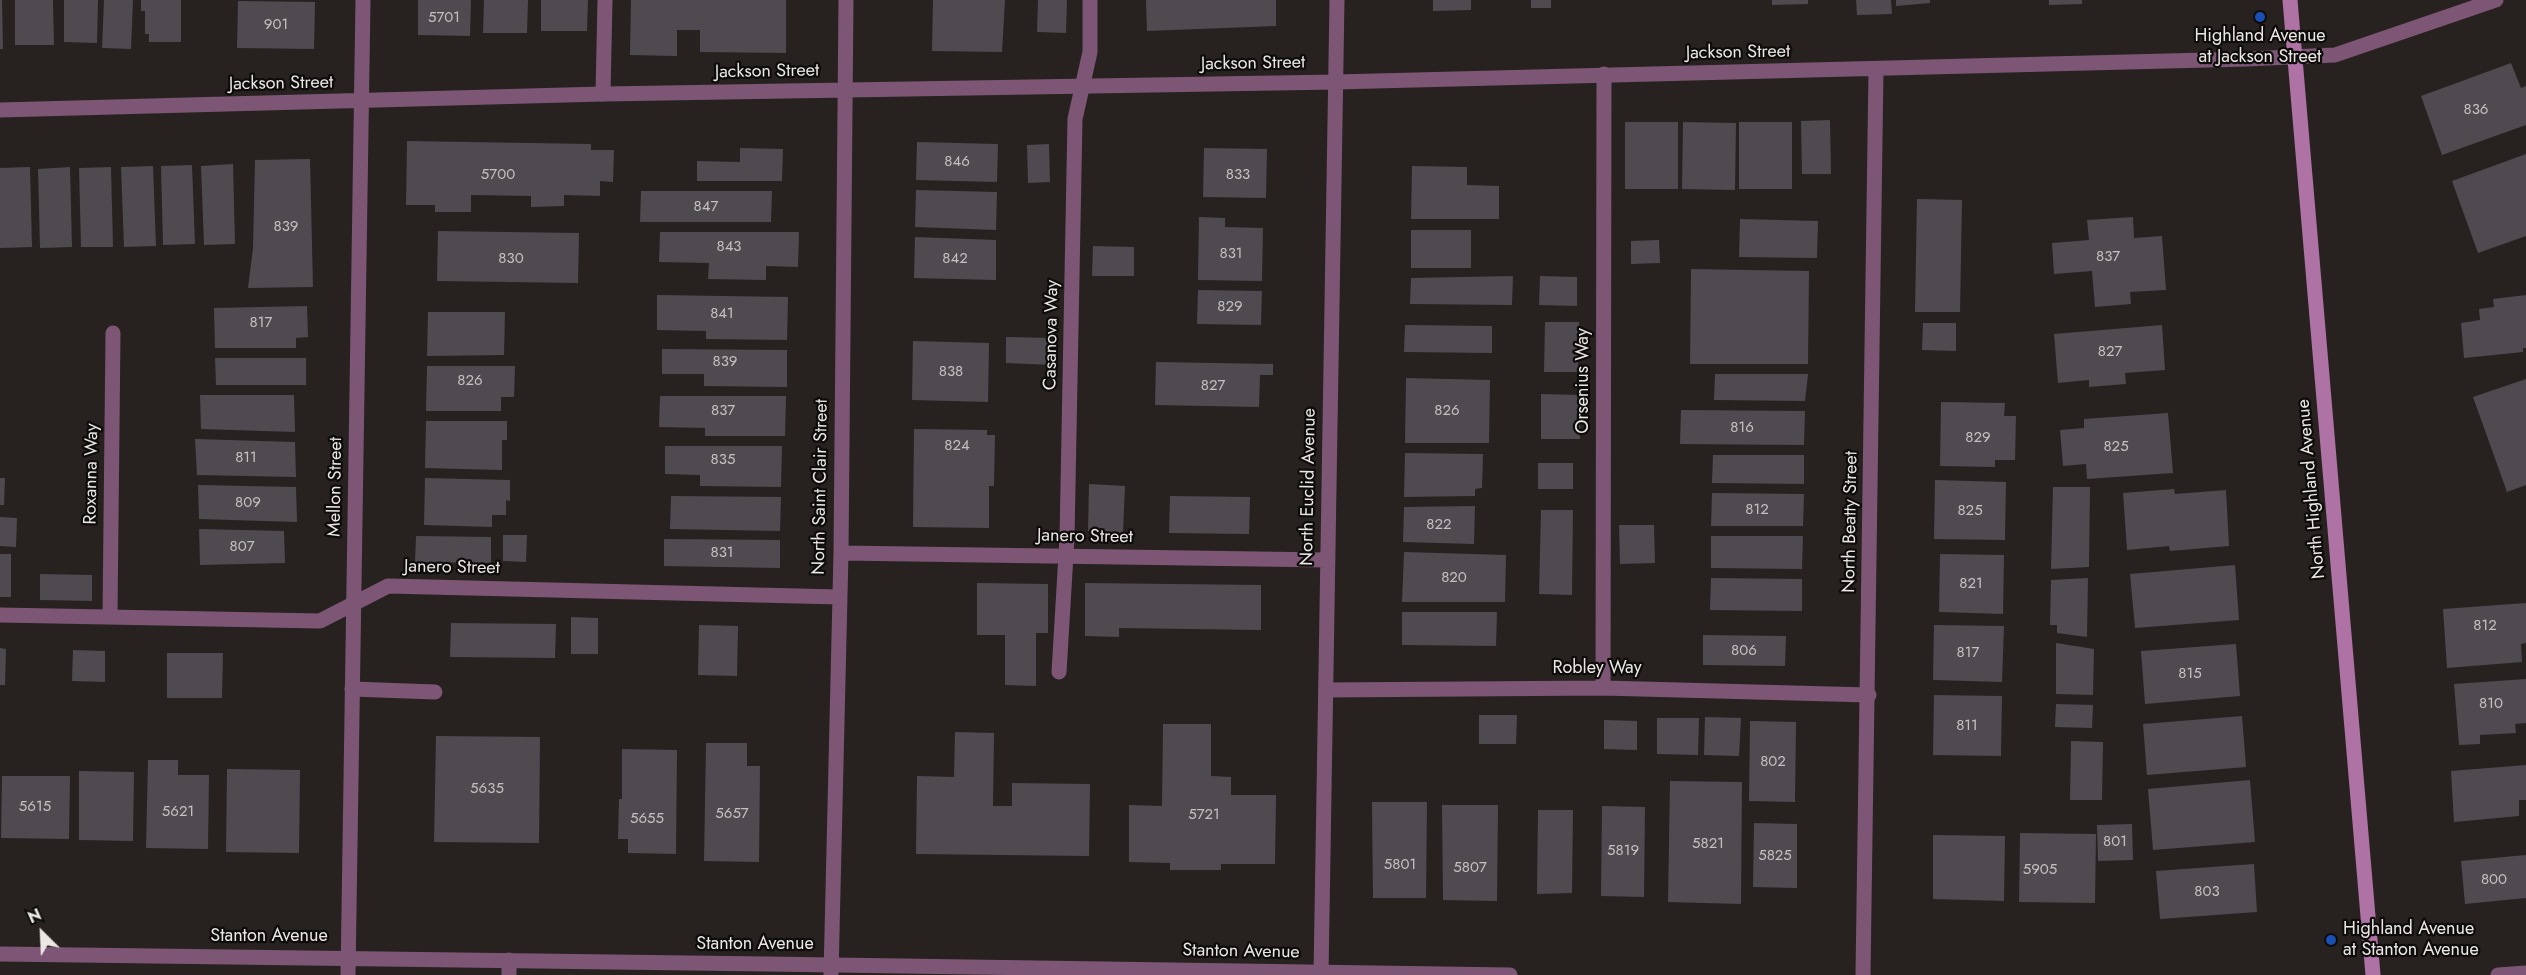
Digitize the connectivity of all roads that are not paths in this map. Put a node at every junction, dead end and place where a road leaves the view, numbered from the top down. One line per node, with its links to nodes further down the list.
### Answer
1 (363, 0): 15 (street, Mellon Street)
2 (605, 0): 14 (street)
3 (846, 0): 13 (street, North Saint Clair Street)
4 (1090, 0): 12 (street, Casanova Way)
5 (1337, 0): 11 (street, North Euclid Avenue)
6 (2290, 0): 8 (main road, North Highland Avenue)
7 (2496, 0): 8 (street, Jackson Street)
8 (2295, 57): 9 (street, Jackson Street); 40 (main road, North Highland Avenue)
9 (1876, 70): 10 (street, Jackson Street); 30 (street, North Beatty Street)
10 (1604, 74): 11 (street, Jackson Street); 26 (street, Orsenius Way)
11 (1336, 82): 12 (street, Jackson Street); 20 (street, North Euclid Avenue)
12 (1083, 86): 13 (street, Jackson Street); 19 (street, Casanova Way)
13 (844, 91): 14 (street, Jackson Street); 18 (street, North Saint Clair Street)
14 (603, 94): 15 (street, Jackson Street)
15 (362, 101): 16 (street, Jackson Street); 22 (street, Mellon Street)
16 (0, 110)
17 (113, 333): 24 (street, Roxanna Way)
18 (841, 553): 19 (street, Janero Street); 21 (street, North Saint Clair Street)
19 (1066, 556): 20 (street, Janero Street); 25 (street, Casanova Way)
20 (1328, 560): 28 (street, North Euclid Avenue)
21 (839, 597): 22 (street, Janero Street); 34 (street, North Saint Clair Street)
22 (353, 604): 24 (street, Janero Street); 27 (street, Mellon Street)
23 (0, 615): 24 (street, Janero Street)
24 (110, 616)
25 (1059, 672)
26 (1603, 688): 28 (street, Robley Way); 30 (street, Robley Way)
27 (352, 689): 29 (street); 32 (street, Mellon Street)
28 (1326, 690): 36 (street, North Euclid Avenue)
29 (435, 692)
30 (1869, 695): 39 (street, North Beatty Street)
31 (0, 954): 32 (street, Stanton Avenue)
32 (348, 957): 33 (street, Stanton Avenue); 37 (street, Mellon Street)
33 (509, 968): 34 (street, Stanton Avenue)
34 (831, 970): 36 (street, Stanton Avenue)
35 (2526, 973): 41 (street)
36 (1321, 974): 38 (street, Stanton Avenue)
37 (348, 975)
38 (1510, 975)
39 (1863, 975)
40 (2373, 975)
41 (2498, 975)

